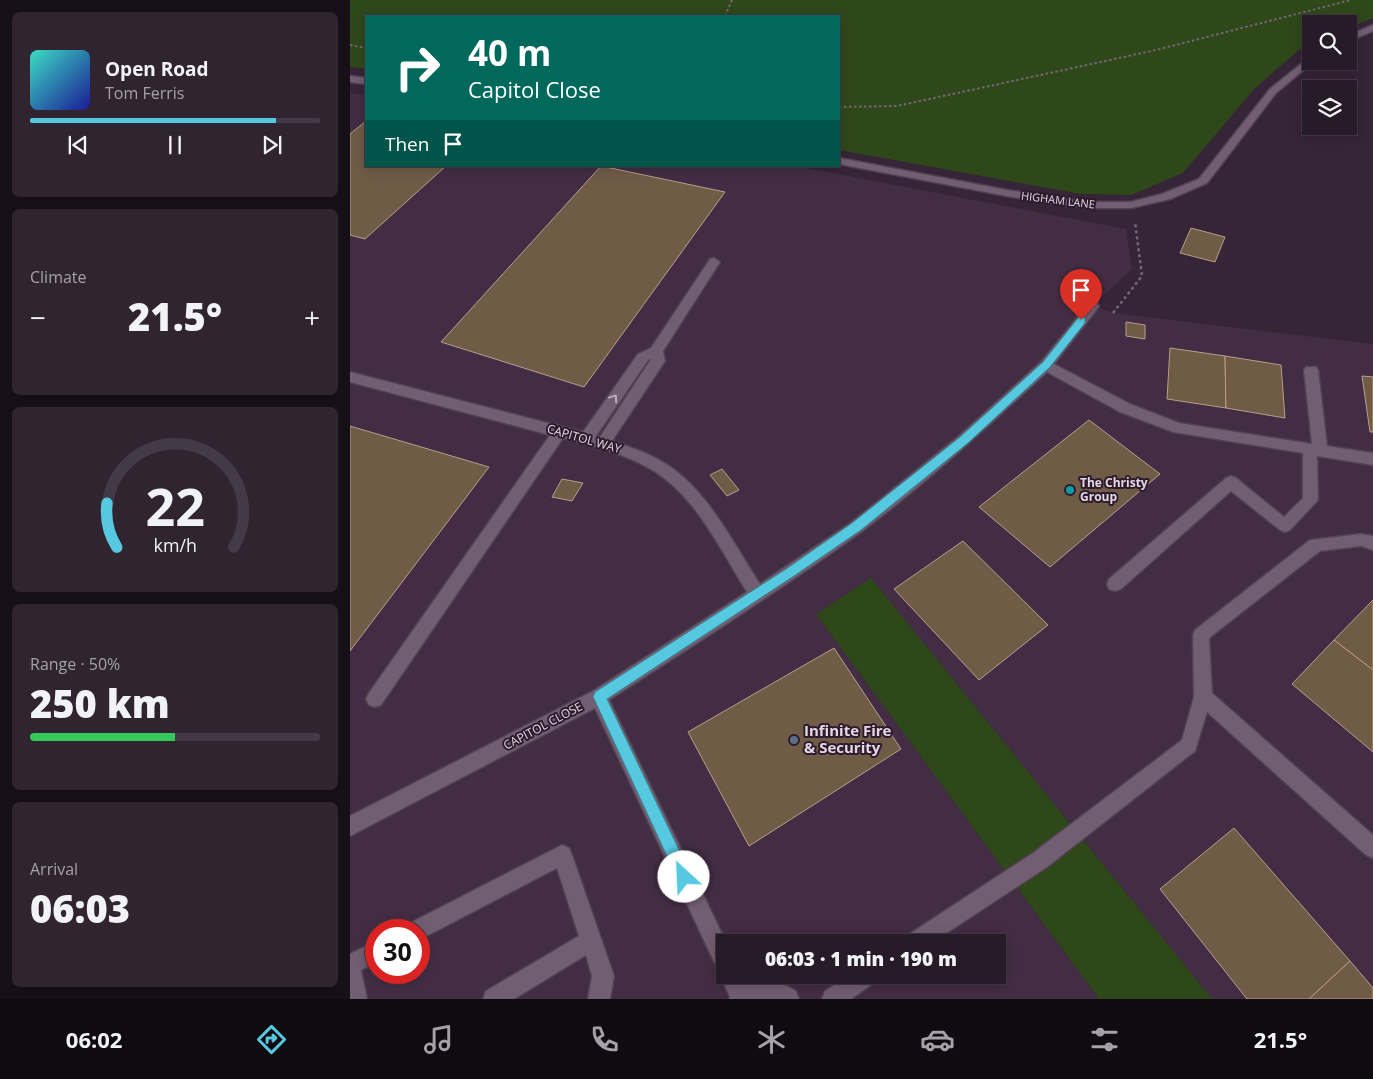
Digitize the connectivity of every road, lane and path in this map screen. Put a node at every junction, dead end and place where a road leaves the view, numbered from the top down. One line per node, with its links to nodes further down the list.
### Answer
1 (732, 0): 3 (path)
2 (1351, 0): 11 (path)
3 (725, 15)
4 (1373, 28): 5 (street)
5 (1357, 35)
6 (350, 45): 7 (path)
7 (365, 48)
8 (1302, 67): 13 (street, HIGHAM LANE)
9 (350, 79): 10 (street)
10 (365, 81)
11 (840, 107)
12 (840, 161): 13 (street, HIGHAM LANE)
13 (1131, 205): 15 (path)
14 (714, 262): 16 (street)
15 (1093, 306): 17 (street, CAPITOL CLOSE)
16 (656, 351): 21 (street, one-way to 16); 22 (street)
17 (1046, 365): 23 (street); 27 (street, CAPITOL CLOSE)
18 (1311, 370): 23 (street)
19 (350, 377): 20 (street, CAPITOL WAY)
20 (560, 432): 21 (street, CAPITOL WAY); 30 (street)
21 (587, 438): 22 (street, CAPITOL WAY)
22 (603, 443): 27 (street, CAPITOL WAY)
23 (1315, 450): 24 (street); 26 (street)
24 (1373, 459)
25 (1373, 543): 29 (street)
26 (1115, 584)
27 (757, 594): 28 (street, CAPITOL CLOSE)
28 (599, 697): 31 (street, CAPITOL CLOSE); 36 (street)
29 (1203, 697): 32 (street); 34 (street)
30 (375, 700)
31 (350, 826)
32 (1373, 848)
33 (430, 923): 35 (street)
34 (927, 934)
35 (591, 940): 42 (street); 43 (street)
36 (716, 944)
37 (365, 957): 41 (street)
38 (735, 984): 40 (street)
39 (855, 984): 45 (street)
40 (741, 998): 44 (street)
41 (356, 999)
42 (494, 999)
43 (599, 999)
44 (788, 999)
45 (833, 999)

